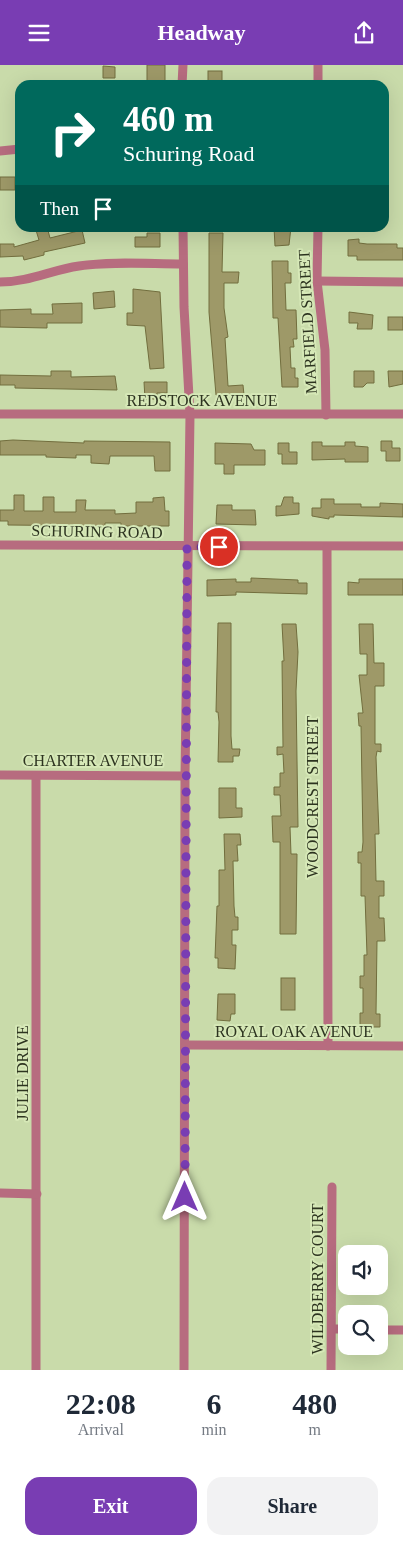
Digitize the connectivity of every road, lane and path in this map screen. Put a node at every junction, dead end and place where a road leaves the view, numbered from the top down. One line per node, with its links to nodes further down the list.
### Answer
1 (183, 65): 3 (street)
2 (318, 65): 4 (street)
3 (182, 80)
4 (318, 80)
5 (15, 150): 6 (street)
6 (0, 151)
7 (183, 232): 9 (street)
8 (318, 232): 10 (street, MARFIELD STREET)
9 (183, 264): 11 (street); 15 (street)
10 (317, 281): 12 (street); 16 (street, MARFIELD STREET)
11 (0, 282)
12 (403, 282)
13 (0, 414): 15 (street, REDSTOCK AVENUE)
14 (403, 414): 16 (street, REDSTOCK AVENUE)
15 (190, 415): 16 (street, REDSTOCK AVENUE); 19 (street)
16 (326, 415)
17 (0, 545): 19 (street, SCHURING ROAD)
18 (403, 546): 20 (street, SCHURING ROAD)
19 (187, 547): 20 (street, SCHURING ROAD); 23 (street)
20 (327, 548): 25 (street, WOODCREST STREET)
21 (0, 775): 22 (street, CHARTER AVENUE)
22 (36, 775): 23 (street, CHARTER AVENUE); 29 (street, JULIE DRIVE)
23 (185, 776): 24 (street)
24 (186, 1045): 25 (street, ROYAL OAK AVENUE); 35 (street)
25 (328, 1046): 26 (street, ROYAL OAK AVENUE)
26 (403, 1046)
27 (332, 1187): 30 (street, WILDBERRY COURT)
28 (0, 1193): 29 (street)
29 (37, 1194): 34 (street, JULIE DRIVE)
30 (332, 1329): 31 (street); 36 (street, WILDBERRY COURT)
31 (338, 1329)
32 (388, 1329): 33 (street)
33 (403, 1330)
34 (36, 1370)
35 (184, 1370)
36 (332, 1370)

